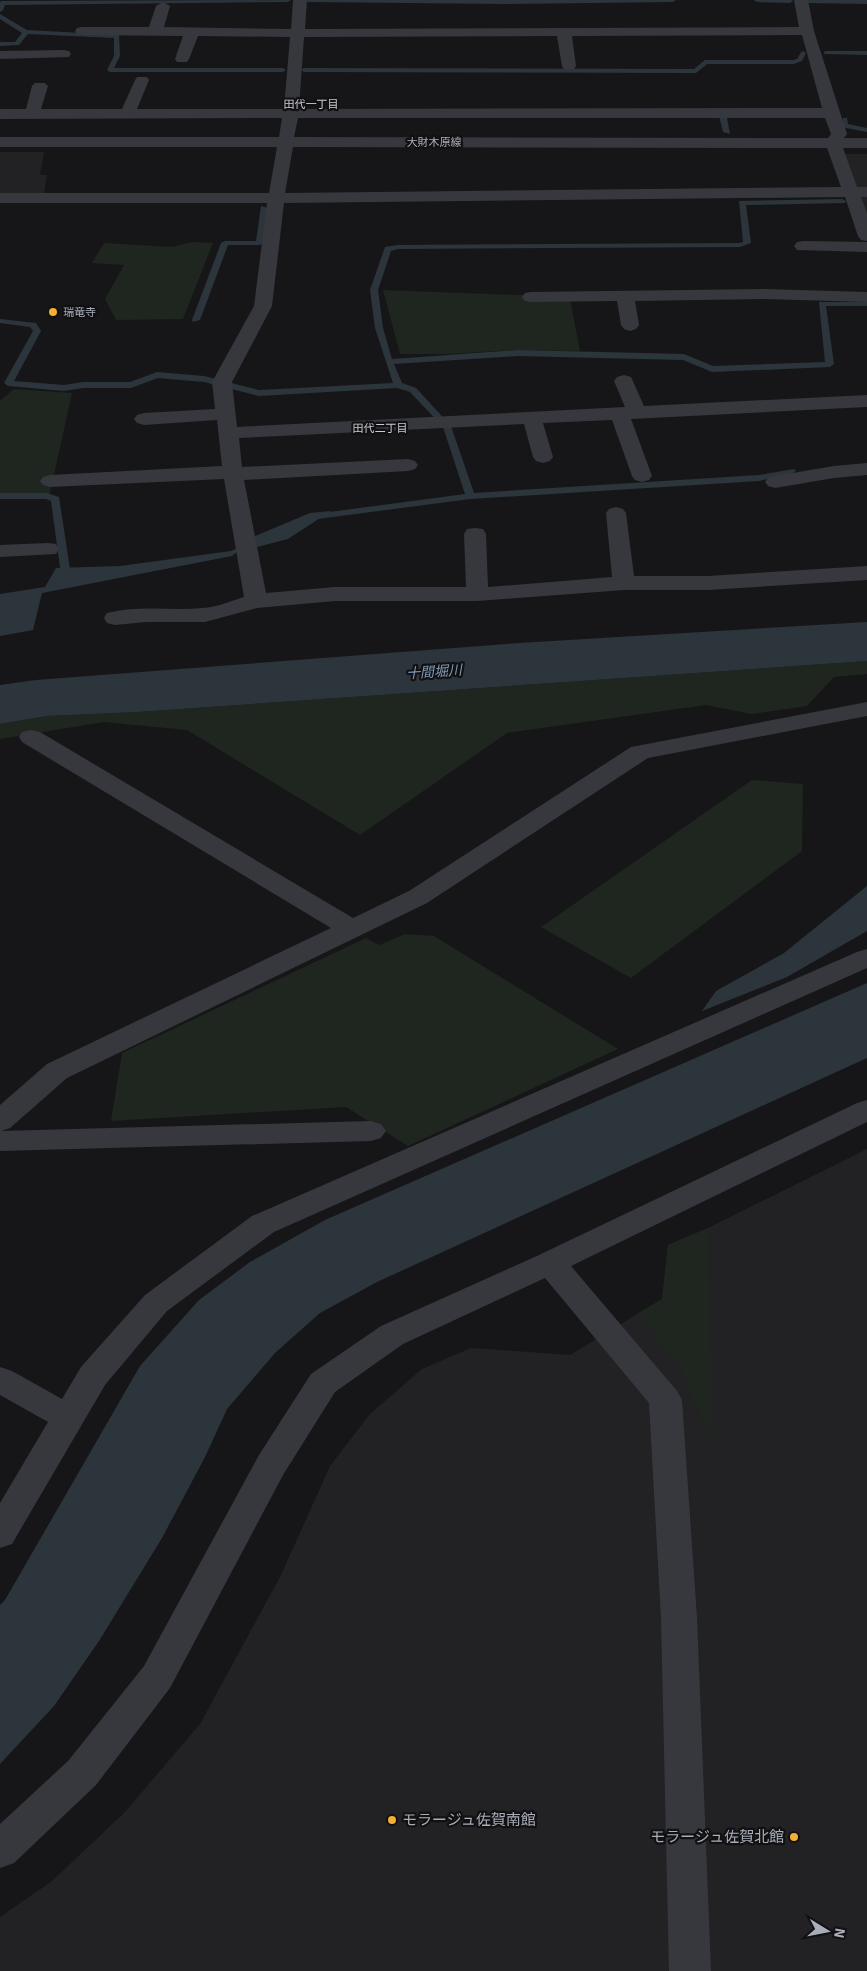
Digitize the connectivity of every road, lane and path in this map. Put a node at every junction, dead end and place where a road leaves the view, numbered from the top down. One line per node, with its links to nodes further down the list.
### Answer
1 (300, 0): 14 (street)
2 (801, 0): 8 (street)
3 (163, 6): 9 (street)
4 (412, 16): 15 (street)
5 (606, 16): 12 (street)
6 (701, 16): 13 (street)
7 (82, 31): 9 (street)
8 (807, 31): 13 (street); 24 (street)
9 (156, 32): 10 (street)
10 (192, 32): 14 (street); 18 (street)
11 (564, 32): 12 (street); 15 (street); 19 (street)
12 (609, 32): 13 (street)
13 (705, 32)
14 (298, 33): 15 (street); 22 (street)
15 (412, 33)
16 (64, 54): 17 (street)
17 (0, 55)
18 (182, 59)
19 (569, 66)
20 (142, 80): 23 (street)
21 (40, 86): 26 (street)
22 (291, 112): 23 (street); 24 (street); 27 (street)
23 (128, 113): 26 (street)
24 (831, 113): 29 (street)
25 (0, 114): 26 (street)
26 (32, 114)
27 (286, 141): 28 (street, 大財木原線); 29 (street, 大財木原線); 33 (street)
28 (0, 142)
29 (833, 143): 30 (street, 大財木原線); 31 (street)
30 (867, 143)
31 (860, 192): 33 (street); 34 (street)
32 (0, 198): 33 (street)
33 (276, 198): 46 (street)
34 (867, 236)
35 (803, 246): 36 (street)
36 (867, 246)
37 (625, 295): 38 (street); 39 (street); 40 (street)
38 (531, 297)
39 (867, 297)
40 (630, 325)
41 (624, 381): 43 (street)
42 (867, 401): 43 (street)
43 (629, 413): 44 (street); 51 (street)
44 (532, 418): 46 (street); 47 (street)
45 (144, 419): 46 (street)
46 (226, 423): 50 (street)
47 (543, 457)
48 (408, 465): 50 (street)
49 (867, 469): 53 (street)
50 (233, 473): 52 (street); 61 (street)
51 (642, 476)
52 (50, 481)
53 (776, 482)
54 (616, 513): 59 (street)
55 (475, 534): 60 (street)
56 (48, 549): 57 (street)
57 (0, 551)
58 (867, 573): 59 (street)
59 (624, 584): 60 (street)
60 (476, 594): 61 (street)
61 (256, 601): 62 (street)
62 (115, 618)
63 (867, 709): 65 (street)
64 (31, 737): 65 (street)
65 (352, 929): 68 (street)
66 (867, 958): 73 (street)
67 (867, 1110): 71 (street)
68 (0, 1121)
69 (371, 1131): 70 (street)
70 (0, 1141)
71 (550, 1263): 75 (street); 76 (street)
72 (0, 1380): 73 (street)
73 (69, 1418): 74 (street)
74 (0, 1534)
75 (0, 1850)
76 (690, 1971)

